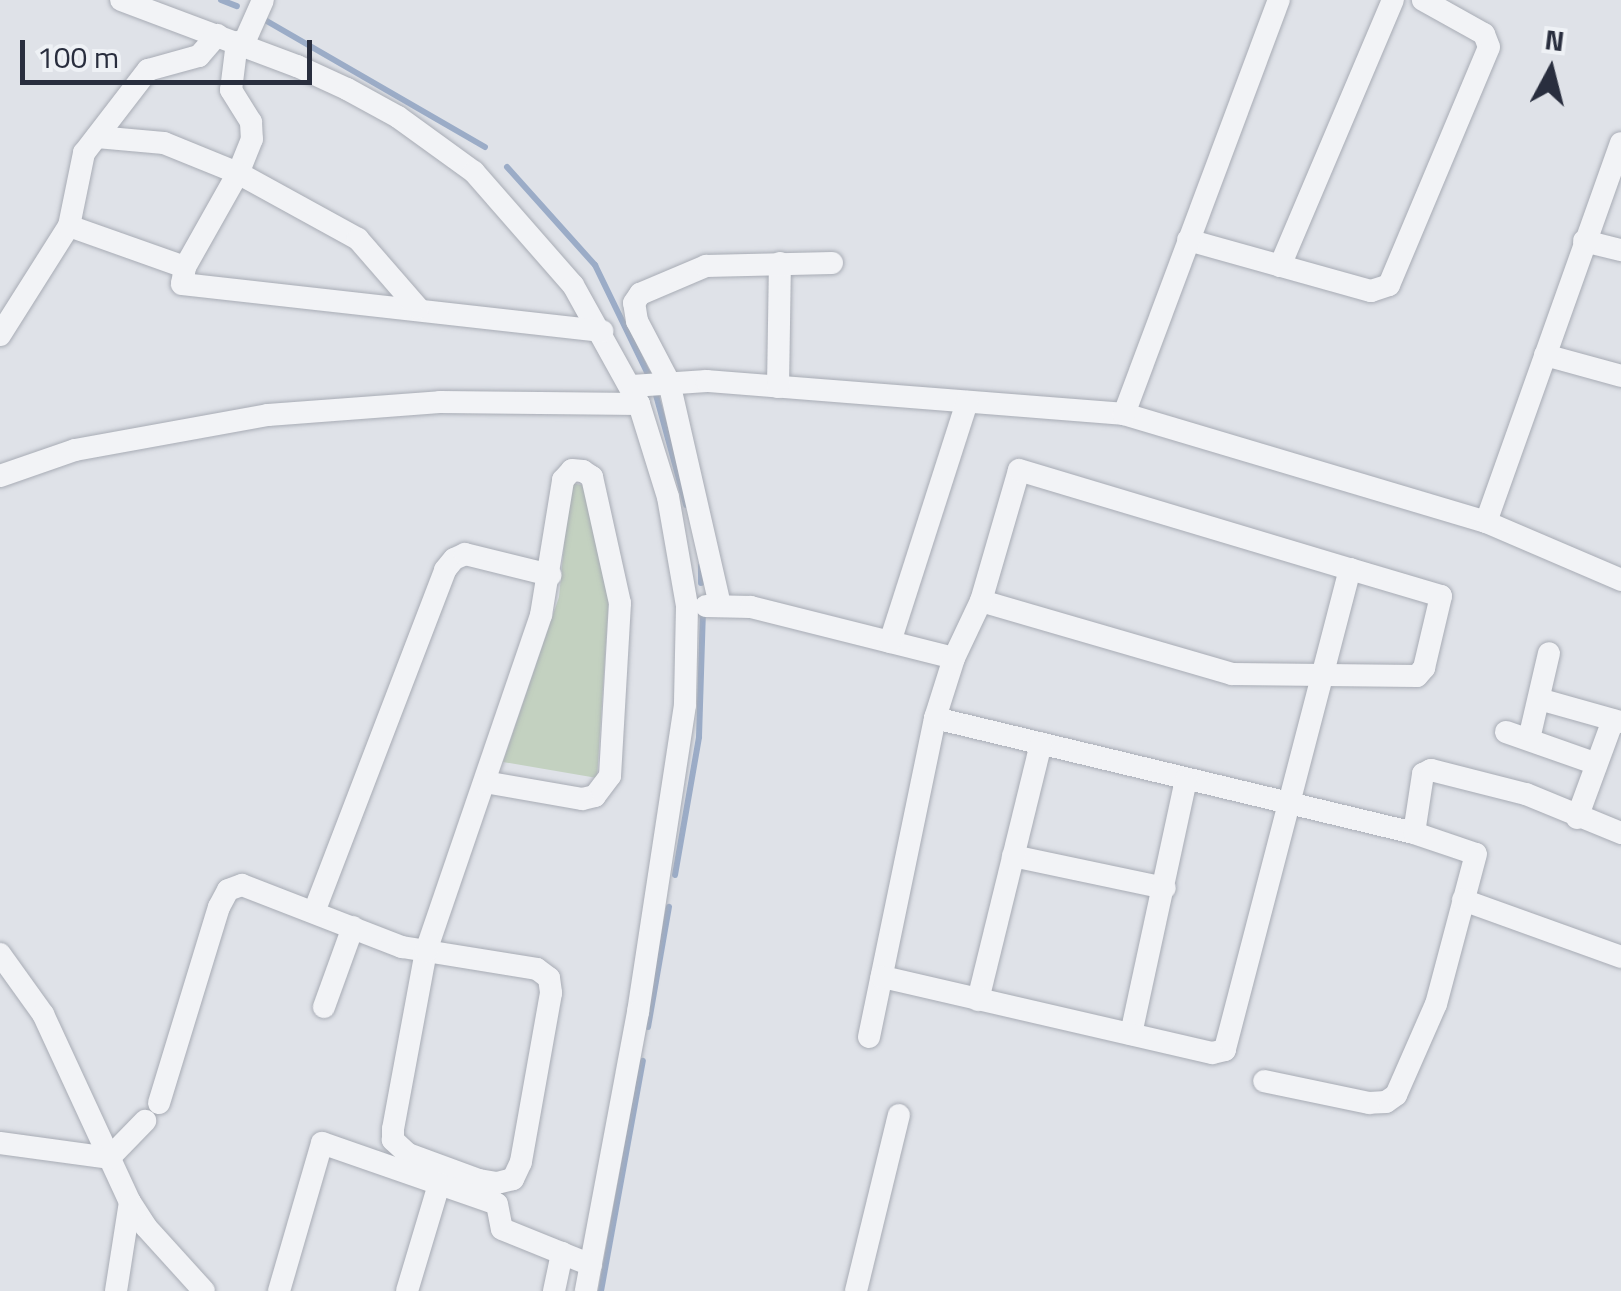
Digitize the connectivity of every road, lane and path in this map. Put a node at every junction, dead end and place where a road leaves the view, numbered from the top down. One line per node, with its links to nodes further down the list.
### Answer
1 (121, 0): 6 (street)
2 (263, 0): 6 (street)
3 (1279, 0): 11 (street)
4 (1394, 0): 16 (street)
5 (1423, 0): 16 (street)
6 (232, 41): 7 (street); 9 (street); 19 (street)
7 (97, 137): 9 (street); 10 (street)
8 (1621, 142): 12 (street)
9 (238, 173): 17 (street); 18 (street)
10 (69, 226): 17 (street); 20 (street)
11 (1188, 240): 16 (street); 27 (street)
12 (1584, 241): 13 (street); 21 (street)
13 (1621, 250)
14 (780, 263): 15 (street); 23 (street); 24 (street)
15 (832, 263)
16 (1280, 266)
17 (184, 267): 18 (street)
18 (418, 308): 19 (street)
19 (602, 331): 25 (street)
20 (0, 335)
21 (1546, 355): 22 (street); 29 (street)
22 (1621, 376)
23 (669, 382): 24 (street); 25 (street); 35 (street)
24 (778, 387): 26 (street)
25 (636, 395): 28 (street); 34 (street)
26 (967, 402): 27 (street); 36 (street)
27 (1124, 414): 29 (street)
28 (0, 476)
29 (1486, 522): 32 (street)
30 (1350, 569): 33 (street); 39 (street); 39 (street)
31 (550, 575): 48 (street); 48 (street); 56 (street)
32 (1621, 580)
33 (981, 601): 38 (street); 39 (street)
34 (688, 606): 35 (street); 73 (street)
35 (720, 606): 36 (street)
36 (890, 642): 38 (street)
37 (1549, 653): 40 (street)
38 (954, 658): 41 (street)
39 (1325, 673): 49 (street)
40 (1539, 700): 42 (street); 44 (street)
41 (935, 718): 45 (street); 61 (street)
42 (1617, 721): 46 (street)
43 (1506, 732): 44 (street)
44 (1529, 739): 46 (street)
45 (1041, 744): 47 (street); 53 (street)
46 (1597, 764): 50 (street)
47 (1186, 780): 49 (street); 54 (street)
48 (484, 782): 58 (street)
49 (1289, 803): 52 (street); 64 (street)
50 (1577, 818): 51 (street); 52 (street)
51 (1621, 832)
52 (1414, 833): 55 (street)
53 (1013, 856): 54 (street); 62 (street)
54 (1165, 888): 64 (street)
55 (1463, 900): 60 (street); 66 (street)
56 (314, 912): 57 (street); 69 (street)
57 (353, 927): 58 (street); 63 (street)
58 (426, 951): 58 (street)
59 (0, 954): 69 (street)
60 (1621, 957)
61 (882, 977): 62 (street); 65 (street)
62 (978, 1000): 64 (street)
63 (324, 1007)
64 (1131, 1034)
65 (869, 1037)
66 (1264, 1081)
67 (899, 1115): 80 (street)
68 (0, 1143): 69 (street)
69 (109, 1158): 71 (street)
70 (439, 1184): 72 (street); 76 (street); 77 (street)
71 (130, 1202): 74 (street); 75 (street)
72 (562, 1253): 73 (street); 78 (street)
73 (591, 1265): 79 (street)
74 (116, 1291)
75 (204, 1291)
76 (279, 1291)
77 (407, 1291)
78 (554, 1291)
79 (586, 1291)
80 (856, 1291)

